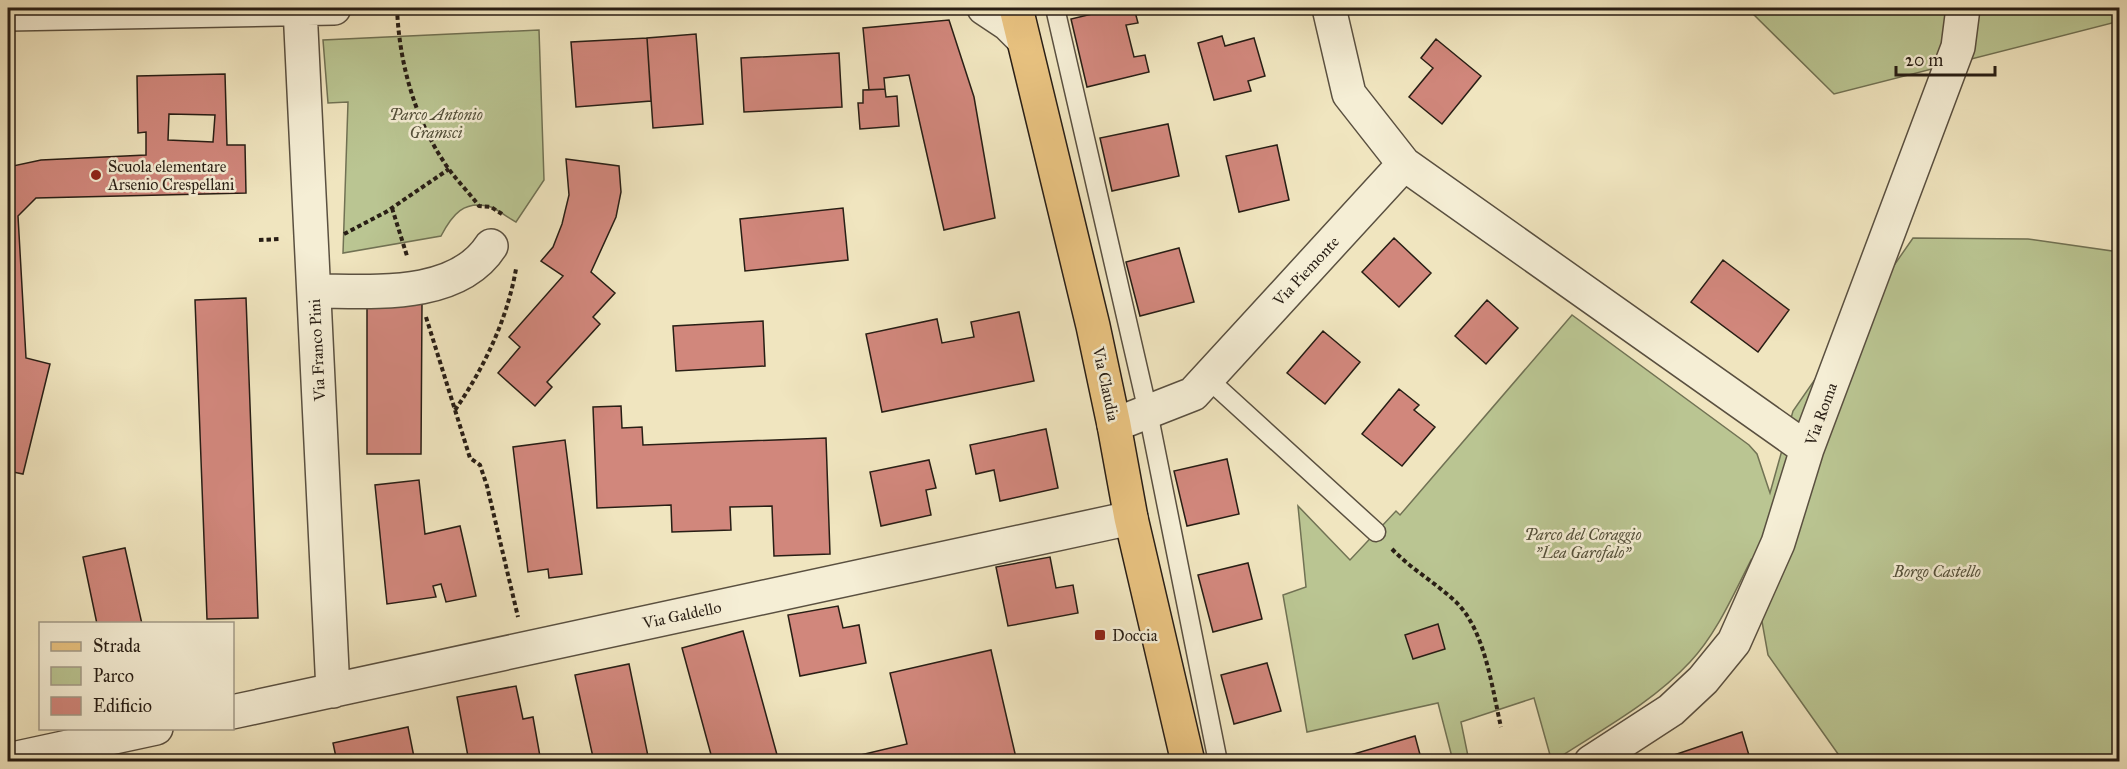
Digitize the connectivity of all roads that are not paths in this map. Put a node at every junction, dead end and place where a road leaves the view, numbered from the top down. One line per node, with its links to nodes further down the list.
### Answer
1 (334, 8): 7 (street)
2 (984, 8): 9 (street)
3 (1016, 8): 9 (main road, Via Claudia)
4 (1056, 8): 14 (lane)
5 (1329, 8): 10 (street)
6 (1964, 8): 16 (street, Via Roma)
7 (300, 9): 8 (street); 12 (street, Via Franco Pini)
8 (8, 14)
9 (1023, 39): 15 (main road, Via Claudia)
10 (1404, 164): 13 (street, Via Piemonte); 16 (street)
11 (504, 254): 12 (street)
12 (314, 291): 19 (street, Via Franco Pini)
13 (1207, 378): 14 (street, Via Piemonte); 18 (lane)
14 (1148, 412): 15 (street, Via Piemonte); 24 (lane)
15 (1114, 425): 17 (main road, Via Claudia)
16 (1808, 449): 25 (street, Via Roma)
17 (1131, 518): 19 (street, Via Galdello); 23 (main road, Via Claudia)
18 (1376, 532)
19 (333, 691): 20 (street, Via Galdello)
20 (234, 712)
21 (151, 730): 22 (street)
22 (8, 760)
23 (1188, 762)
24 (1218, 762)
25 (1591, 762)

